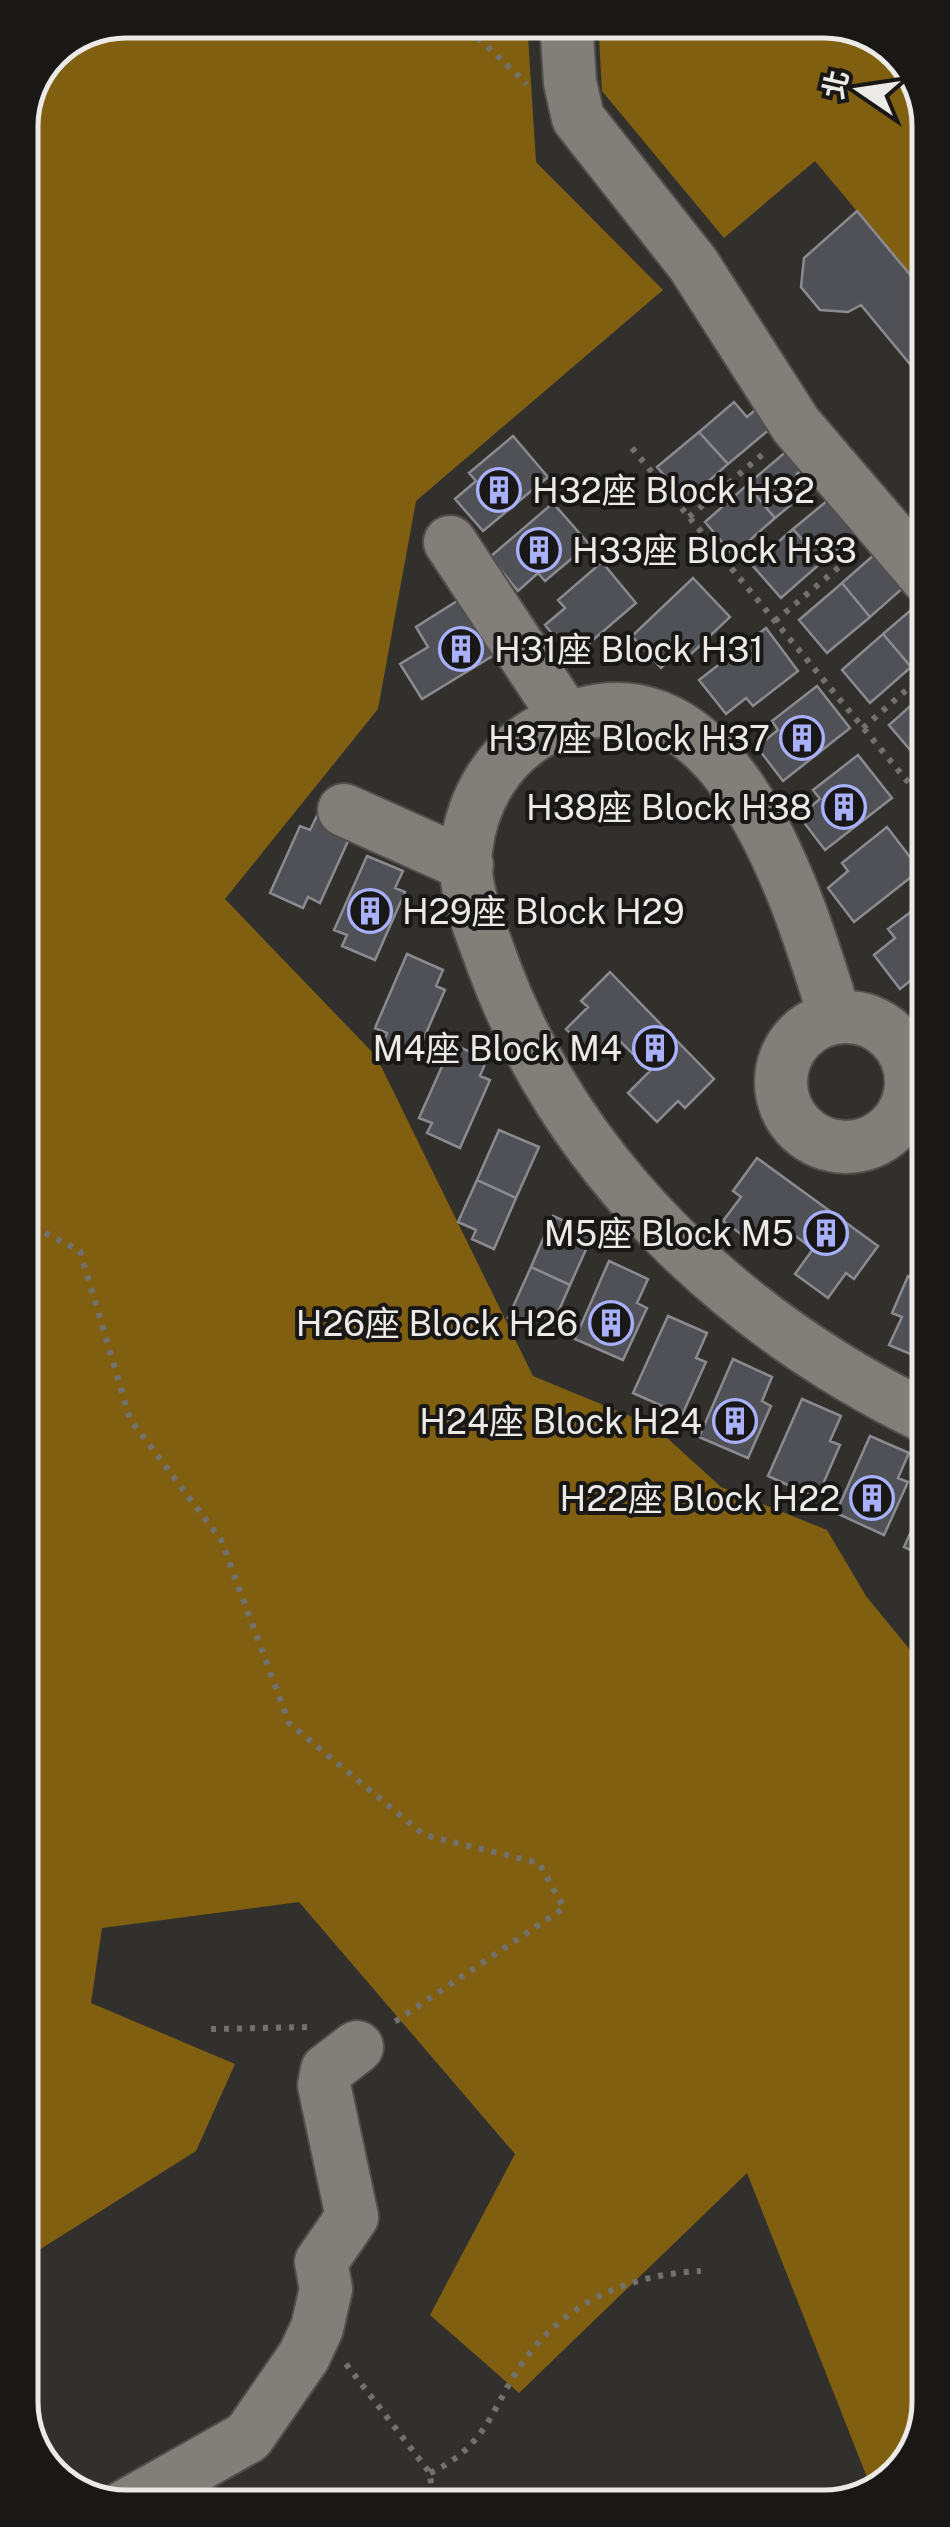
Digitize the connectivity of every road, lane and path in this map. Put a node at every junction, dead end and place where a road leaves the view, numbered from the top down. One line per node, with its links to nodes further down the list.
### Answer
1 (477, 38): 3 (path)
2 (568, 38): 3 (street)
3 (578, 118): 4 (street)
4 (796, 425): 6 (path); 7 (street)
5 (632, 448): 6 (path)
6 (688, 517): 10 (path)
7 (885, 529): 9 (street); 10 (path)
8 (450, 542): 12 (street)
9 (912, 560)
10 (775, 621): 13 (path)
11 (912, 685): 13 (path)
12 (566, 718): 16 (street); 17 (street)
13 (864, 728): 14 (path)
14 (912, 786)
15 (344, 810): 16 (street)
16 (467, 865): 21 (street)
17 (835, 1017): 18 (street); 19 (street)
18 (912, 1065)
19 (912, 1096)
20 (38, 1229): 23 (path)
21 (912, 1410)
22 (211, 2028): 23 (path)
23 (350, 2052): 25 (street)
24 (701, 2271): 26 (path)
25 (318, 2328): 26 (path); 27 (street)
26 (430, 2473): 28 (path)
27 (156, 2489)
28 (432, 2489)

